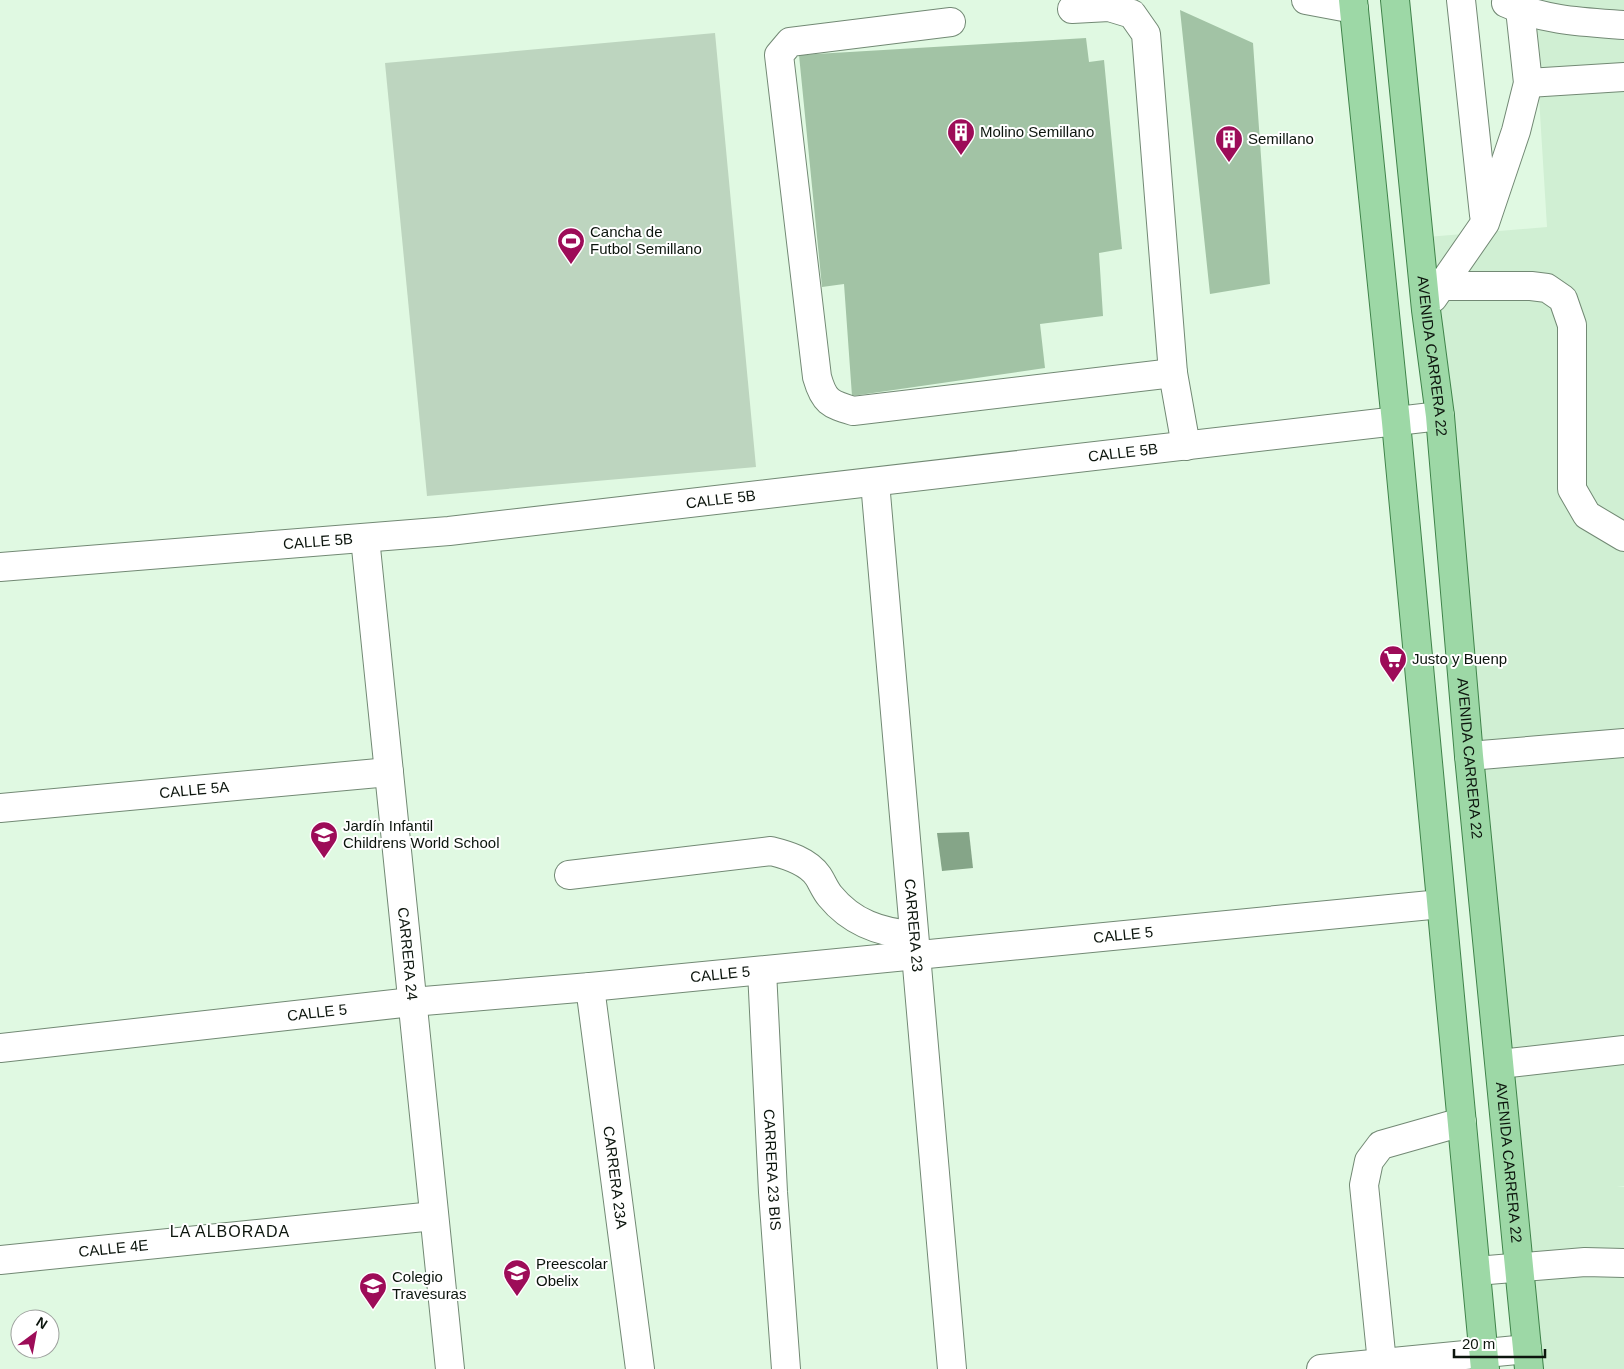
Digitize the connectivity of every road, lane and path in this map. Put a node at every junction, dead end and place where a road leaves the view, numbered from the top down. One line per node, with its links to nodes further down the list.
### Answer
1 (1306, 0): 5 (street)
2 (1395, 0): 13 (main road, AVENIDA CARRERA 22)
3 (1461, 0): 11 (street)
4 (1513, 3): 8 (street); 10 (street)
5 (1354, 5): 16 (main road)
6 (1072, 10): 14 (street)
7 (951, 22): 14 (street)
8 (1624, 24)
9 (1624, 77): 10 (street)
10 (1528, 83): 11 (street)
11 (1485, 223): 12 (street)
12 (1440, 286): 13 (street); 19 (street)
13 (1426, 310): 15 (main road, AVENIDA CARRERA 22)
14 (1173, 372): 17 (street)
15 (1440, 416): 16 (street, CALLE 5B); 23 (main road, AVENIDA CARRERA 22)
16 (1396, 422): 17 (street, CALLE 5B); 27 (main road)
17 (1186, 446): 18 (street, CALLE 5B)
18 (874, 482): 20 (street, CALLE 5B); 28 (street, CARRERA 23)
19 (1624, 537)
20 (365, 538): 21 (street, CALLE 5B); 24 (street, CARRERA 24)
21 (0, 567)
22 (1624, 743): 23 (street)
23 (1469, 756): 34 (main road, AVENIDA CARRERA 22)
24 (389, 772): 25 (street, CALLE 5A); 31 (street, CARRERA 24)
25 (0, 808)
26 (568, 875): 28 (street)
27 (1441, 904): 28 (street, CALLE 5); 35 (main road)
28 (915, 945): 29 (street, CALLE 5); 47 (street, CARRERA 23)
29 (762, 970): 30 (street, CALLE 5); 46 (street, CARRERA 23 BIS)
30 (590, 988): 31 (street, CALLE 5); 45 (street, CARRERA 23A)
31 (412, 1002): 32 (street, CALLE 5); 36 (street, CARRERA 24)
32 (0, 1048)
33 (1624, 1050): 34 (street)
34 (1500, 1064): 39 (main road, AVENIDA CARRERA 22)
35 (1462, 1122): 40 (main road); 43 (street)
36 (434, 1216): 37 (street, CALLE 4E); 44 (street, CARRERA 24)
37 (0, 1260)
38 (1624, 1263): 39 (street)
39 (1520, 1268): 40 (street); 41 (main road, AVENIDA CARRERA 22)
40 (1476, 1271): 42 (main road)
41 (1528, 1359): 42 (street)
42 (1484, 1362): 43 (street)
43 (1382, 1364): 48 (street)
44 (450, 1369)
45 (640, 1369)
46 (786, 1369)
47 (952, 1369)
48 (1321, 1369)

